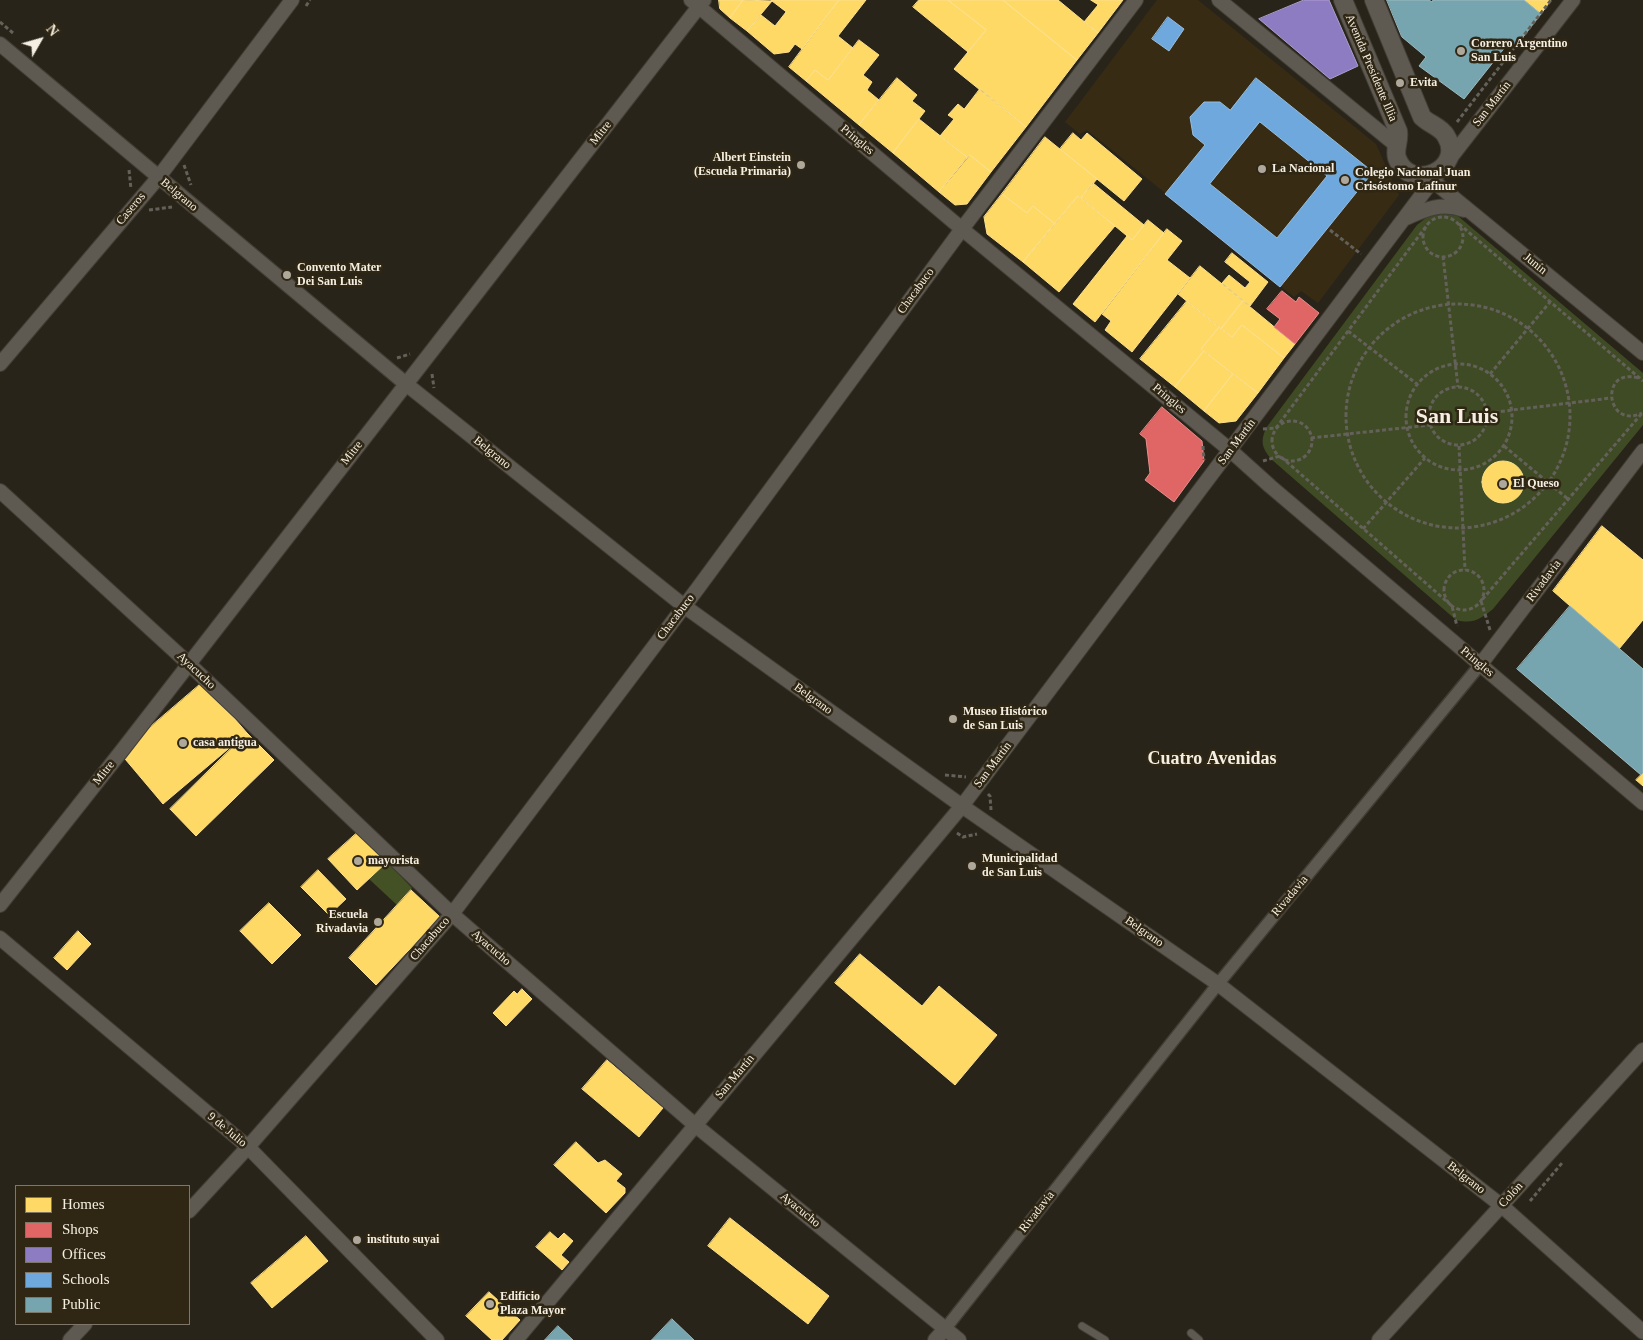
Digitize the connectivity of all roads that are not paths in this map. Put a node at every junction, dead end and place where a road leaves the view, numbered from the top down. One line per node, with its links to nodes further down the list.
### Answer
1 (292, 0): 11 (street, Caseros)
2 (1136, 0): 14 (street, Chacabuco)
3 (1219, 0): 9 (street)
4 (1343, 0): 9 (street, Avenida Presidente Illia)
5 (1374, 0): 10 (street)
6 (1573, 0): 10 (street, San Martín)
7 (698, 2): 14 (street, Pringles); 17 (street, Mitre)
8 (0, 44): 11 (street, Belgrano)
9 (1396, 145): 10 (street, Avenida Presidente Illia)
10 (1437, 172): 12 (street, Junín); 13 (street, San Martín)
11 (158, 178): 16 (street, Caseros); 17 (street, Belgrano)
12 (1473, 214): 13 (street); 15 (street, Junín)
13 (1405, 218): 18 (street, San Martín)
14 (962, 229): 18 (street, Pringles); 21 (street, Chacabuco)
15 (1643, 353)
16 (0, 364)
17 (406, 384): 21 (street, Belgrano); 22 (street, Mitre)
18 (1230, 450): 23 (street, Pringles); 25 (street, San Martín)
19 (1643, 451): 23 (street, Rivadavia)
20 (0, 491): 22 (street, Ayacucho)
21 (684, 606): 25 (street, Belgrano); 27 (street, Chacabuco)
22 (189, 664): 26 (street, Mitre); 27 (street, Ayacucho)
23 (1480, 665): 24 (street, Pringles); 29 (street, Rivadavia)
24 (1643, 803)
25 (962, 806): 29 (street, Belgrano); 31 (street, San Martín)
26 (0, 905)
27 (452, 914): 31 (street, Ayacucho); 32 (street, Chacabuco)
28 (0, 938): 32 (street, 9 de Julio)
29 (1218, 984): 33 (street, Belgrano); 37 (street, Rivadavia)
30 (1643, 1050): 33 (street, Colón)
31 (695, 1124): 37 (street, Ayacucho); 42 (street, San Martín)
32 (248, 1147): 34 (street, Chacabuco); 41 (street, 9 de Julio)
33 (1502, 1206): 38 (street, Belgrano); 47 (street, Colón)
34 (190, 1210)
35 (84, 1325): 40 (street)
36 (1082, 1326): 45 (lane)
37 (945, 1329): 43 (street, Rivadavia); 44 (street, Ayacucho)
38 (1643, 1332)
39 (1191, 1333): 46 (lane)
40 (70, 1340)
41 (437, 1340)
42 (516, 1340)
43 (935, 1340)
44 (959, 1340)
45 (1105, 1340)
46 (1199, 1340)
47 (1379, 1340)

